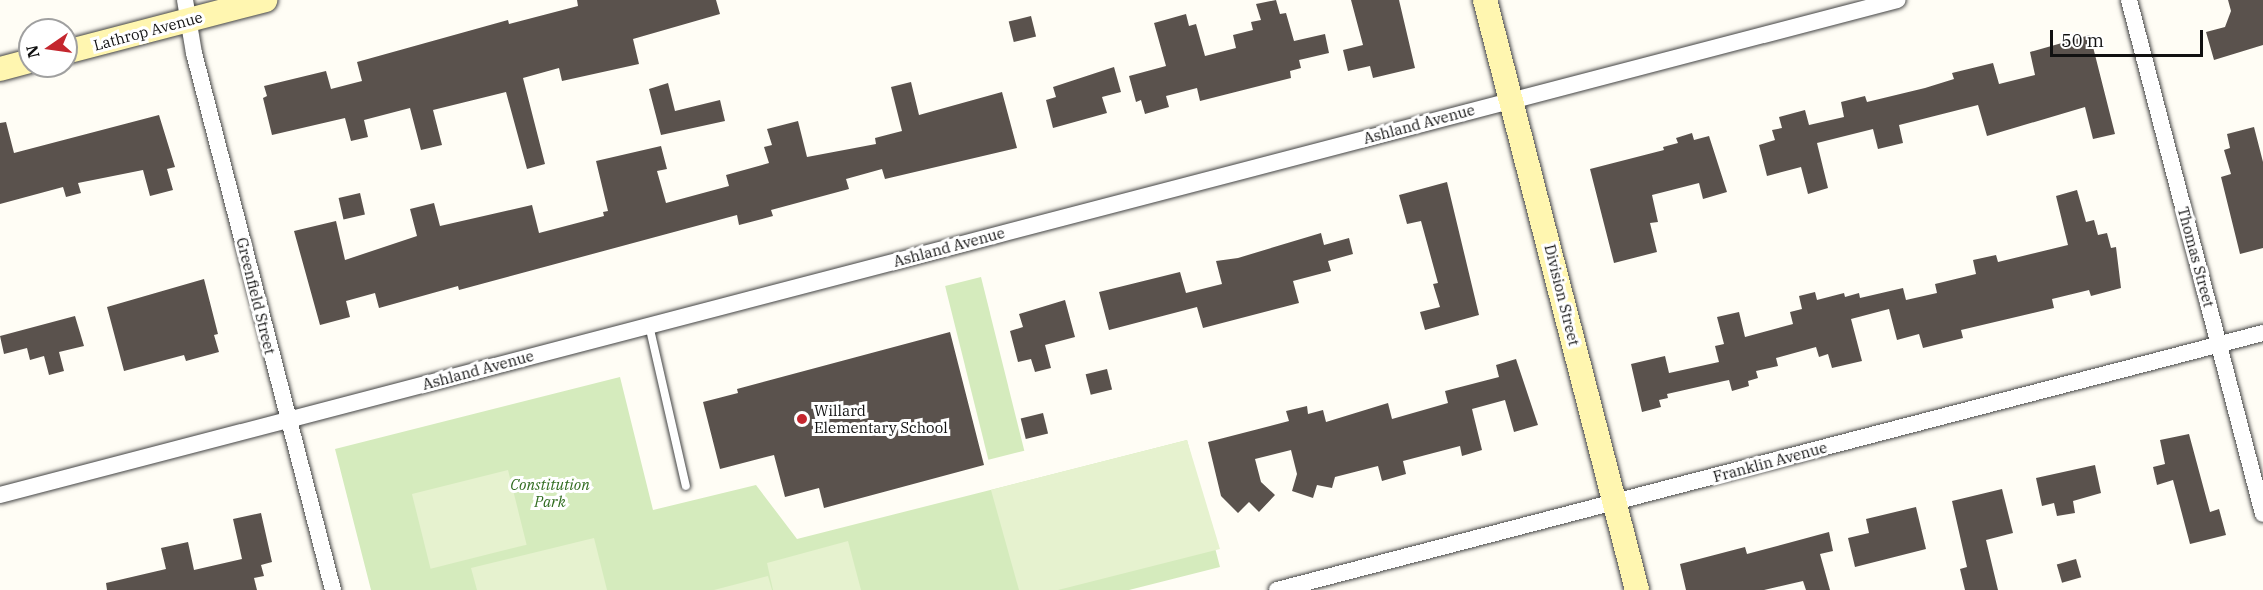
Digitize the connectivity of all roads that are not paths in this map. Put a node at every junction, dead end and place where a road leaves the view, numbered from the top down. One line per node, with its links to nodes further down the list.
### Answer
1 (265, 0): 5 (street, Lathrop Avenue)
2 (1485, 0): 9 (street, Division Street)
3 (1897, 0): 9 (street, Ashland Avenue)
4 (2129, 0): 12 (street, Thomas Street)
5 (186, 10): 6 (street, Lathrop Avenue); 13 (street, Greenfield Street)
6 (78, 48)
7 (18, 64): 8 (street)
8 (0, 69)
9 (1512, 100): 10 (street, Ashland Avenue); 16 (street, Division Street)
10 (649, 325): 13 (street, Ashland Avenue); 14 (lane)
11 (2263, 333): 12 (street, Franklin Avenue)
12 (2219, 345): 16 (street, Franklin Avenue); 17 (street, Thomas Street)
13 (288, 420): 15 (street, Ashland Avenue); 18 (street, Greenfield Street)
14 (686, 486)
15 (0, 495)
16 (1614, 502): 19 (street, Franklin Avenue); 20 (street, Division Street)
17 (2263, 514)
18 (333, 590)
19 (1277, 590)
20 (1637, 590)

